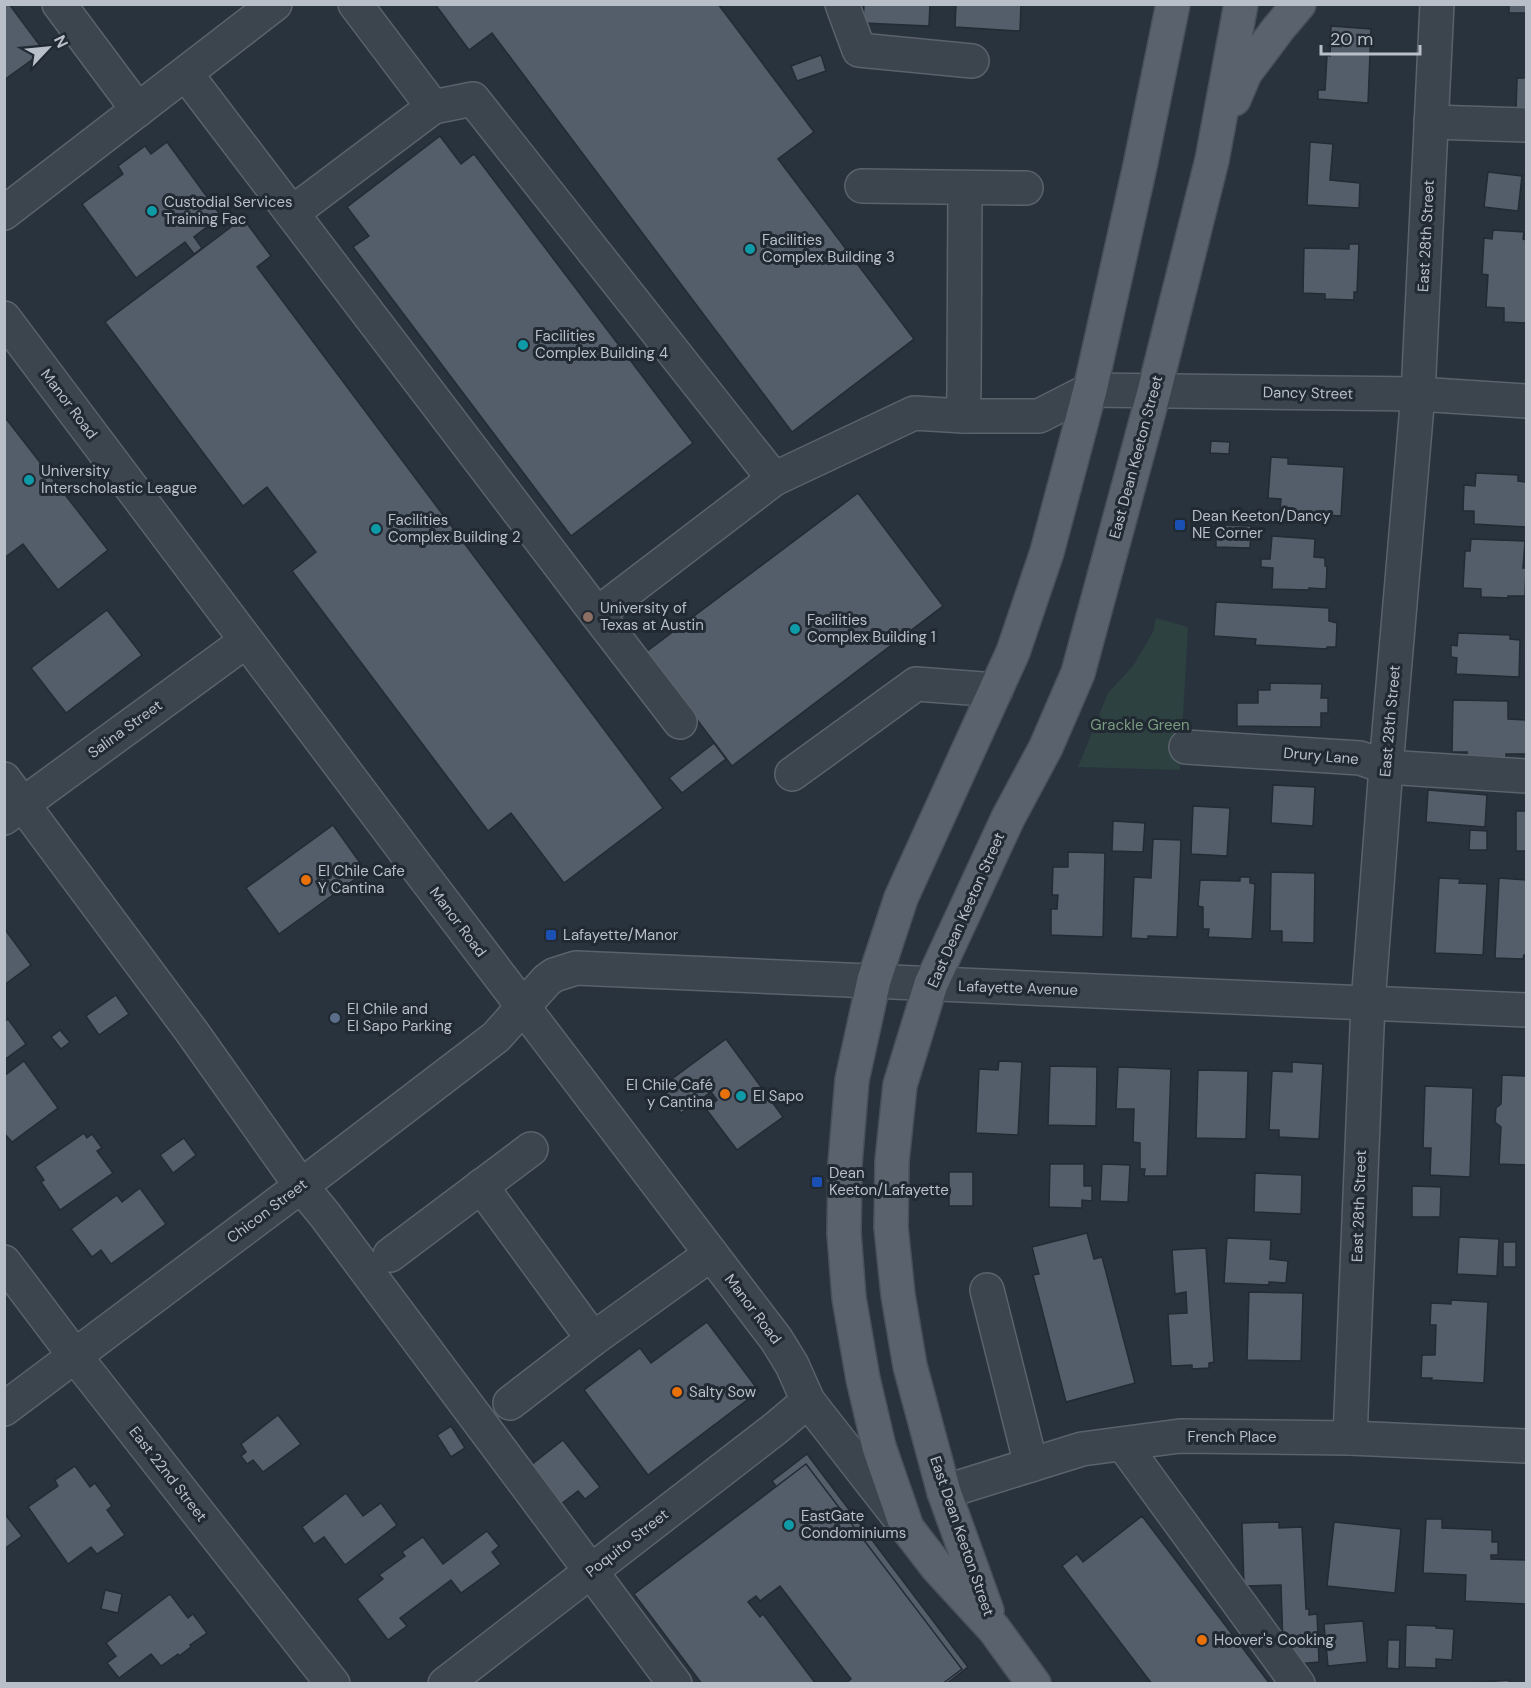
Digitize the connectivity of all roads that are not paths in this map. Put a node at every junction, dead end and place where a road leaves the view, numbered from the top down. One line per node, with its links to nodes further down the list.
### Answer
1 (59, 4): 12 (street)
2 (275, 4): 10 (street)
3 (355, 4): 11 (street)
4 (842, 4): 9 (street)
5 (1173, 4): 22 (main road, East Dean Keeton Street)
6 (1241, 4): 15 (main road, East Dean Keeton Street)
7 (1299, 4): 15 (main road)
8 (1437, 4): 13 (street, East 28th Street)
9 (972, 60)
10 (186, 74): 12 (street); 20 (street)
11 (433, 107): 20 (street); 27 (street)
12 (138, 110): 19 (street)
13 (1431, 122): 14 (street); 24 (street, East 28th Street)
14 (1527, 125)
15 (1212, 160): 23 (main road, East Dean Keeton Street)
16 (862, 186): 17 (street)
17 (965, 188): 18 (street); 26 (street)
18 (1026, 188)
19 (4, 213)
20 (292, 213): 28 (street)
21 (4, 318): 29 (street, Manor Road)
22 (1090, 390): 23 (street, Dancy Street); 26 (street); 30 (main road, East Dean Keeton Street)
23 (1154, 392): 24 (street, Dancy Street); 38 (main road, East Dean Keeton Street)
24 (1418, 394): 25 (street, Dancy Street); 33 (street, East 28th Street)
25 (1527, 401)
26 (963, 416): 27 (street)
27 (774, 479): 28 (street)
28 (597, 614): 31 (street)
29 (246, 641): 36 (street, Salina Street); 40 (street, Manor Road)
30 (996, 690): 34 (street); 37 (main road, East Dean Keeton Street)
31 (680, 722)
32 (1186, 747): 33 (street, Drury Lane)
33 (1386, 767): 35 (street, Drury Lane); 39 (street, East 28th Street)
34 (792, 774)
35 (1527, 776)
36 (11, 800): 43 (street)
37 (873, 980): 38 (street, Lafayette Avenue); 40 (street, Lafayette Avenue); 59 (main road, East Dean Keeton Street)
38 (931, 984): 39 (street, Lafayette Avenue); 58 (main road, East Dean Keeton Street)
39 (1368, 1003): 41 (street, Lafayette Avenue); 54 (street, East 28th Street)
40 (523, 1006): 43 (street, Chicon Street); 45 (street, Manor Road)
41 (1527, 1010)
42 (531, 1149): 44 (street)
43 (301, 1186): 50 (street, Chicon Street); 60 (street)
44 (481, 1186): 46 (street); 49 (street)
45 (711, 1254): 49 (street); 51 (street, Manor Road)
46 (390, 1255)
47 (4, 1262): 50 (street, East 22nd Street)
48 (987, 1290): 57 (street)
49 (593, 1339): 52 (street)
50 (75, 1356): 53 (street, Chicon Street); 62 (street, East 22nd Street)
51 (808, 1401): 59 (street, Manor Road); 60 (street, Poquito Street)
52 (510, 1403)
53 (4, 1409)
54 (1350, 1438): 55 (street, French Place); 56 (street, French Place)
55 (1124, 1444): 57 (street, French Place); 66 (street)
56 (1527, 1446)
57 (1031, 1465): 58 (street, French Place)
58 (944, 1492): 61 (main road, East Dean Keeton Street)
59 (907, 1528): 61 (main road, East Dean Keeton Street)
60 (591, 1570): 63 (street, Poquito Street); 64 (street)
61 (994, 1629): 65 (main road)
62 (333, 1683)
63 (444, 1683)
64 (675, 1683)
65 (1034, 1683)
66 (1298, 1683)

